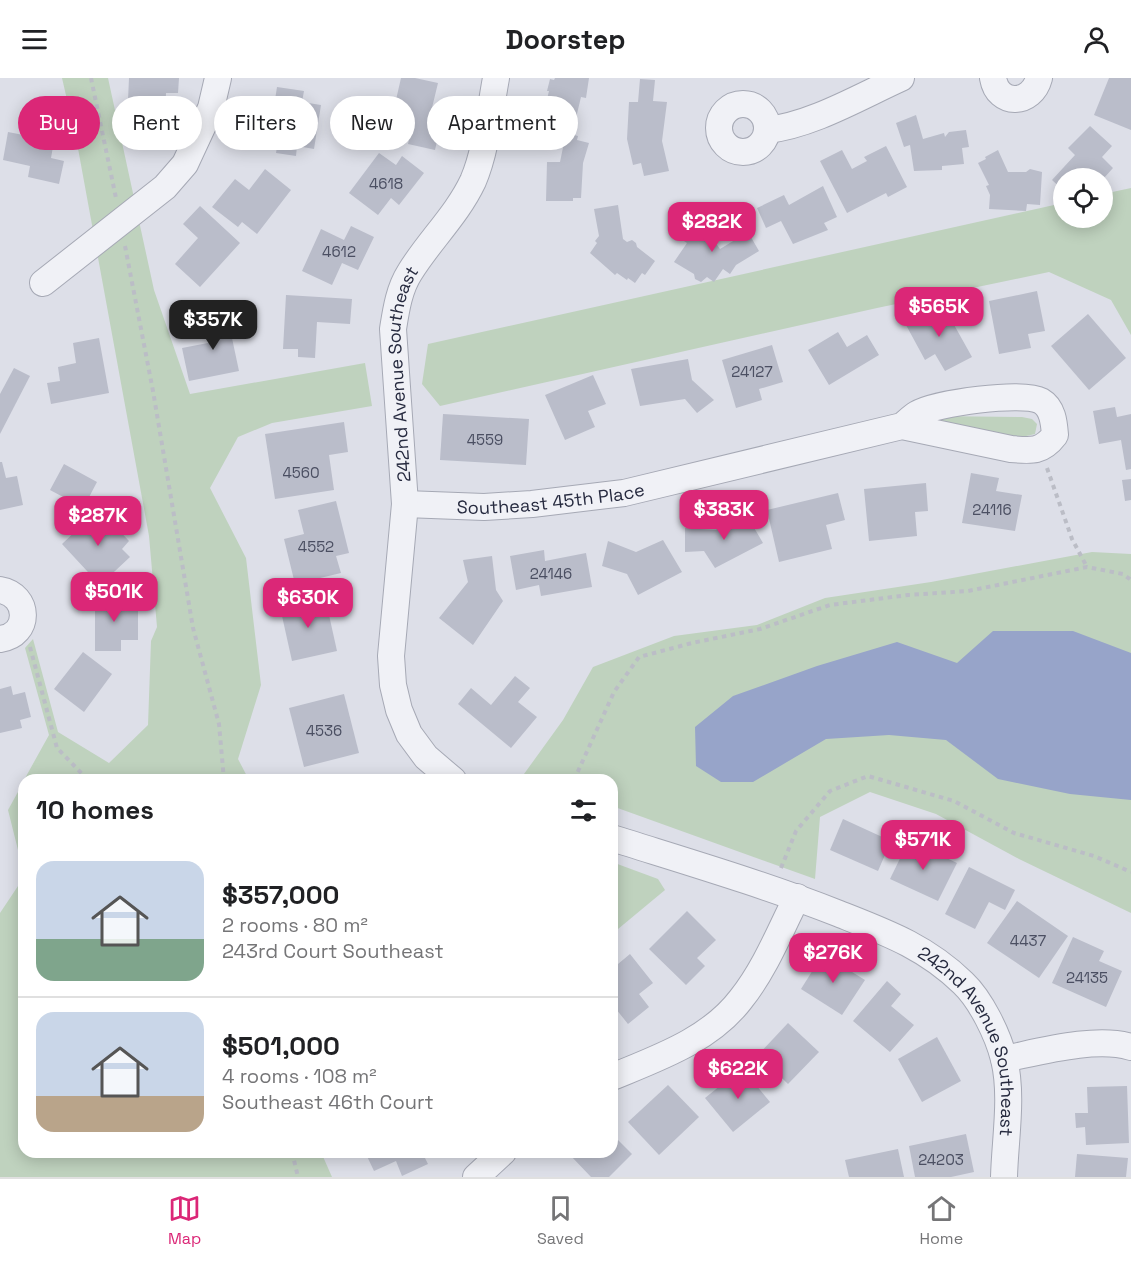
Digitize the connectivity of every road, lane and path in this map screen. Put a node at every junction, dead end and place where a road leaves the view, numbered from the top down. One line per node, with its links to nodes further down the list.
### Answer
1 (91, 78): 8 (path)
2 (218, 78): 8 (street)
3 (496, 78): 12 (street, 242nd Avenue Southeast)
4 (901, 78): 7 (street)
5 (993, 78): 6 (street)
6 (1039, 78)
7 (767, 130)
8 (121, 223): 9 (street); 18 (path)
9 (43, 283)
10 (902, 426): 11 (street, Southeast 45th Place); 11 (street, Southeast 45th Place); 12 (street, Southeast 45th Place)
11 (1041, 449): 13 (path)
12 (405, 504): 19 (street, 242nd Avenue Southeast)
13 (1087, 567): 14 (path); 20 (path)
14 (1131, 580)
15 (0, 590): 16 (street)
16 (9, 634): 17 (path)
17 (82, 774)
18 (223, 774)
19 (446, 774)
20 (577, 774)
21 (618, 840): 24 (street, 242nd Avenue Southeast)
22 (1131, 872): 23 (path)
23 (778, 874)
24 (797, 897): 26 (street, 242nd Avenue Southeast); 27 (street)
25 (1131, 1047): 26 (street)
26 (1004, 1059): 32 (street, 242nd Avenue Southeast)
27 (618, 1074)
28 (293, 1158): 30 (path)
29 (496, 1158): 31 (street)
30 (298, 1177)
31 (476, 1177)
32 (1004, 1177)

